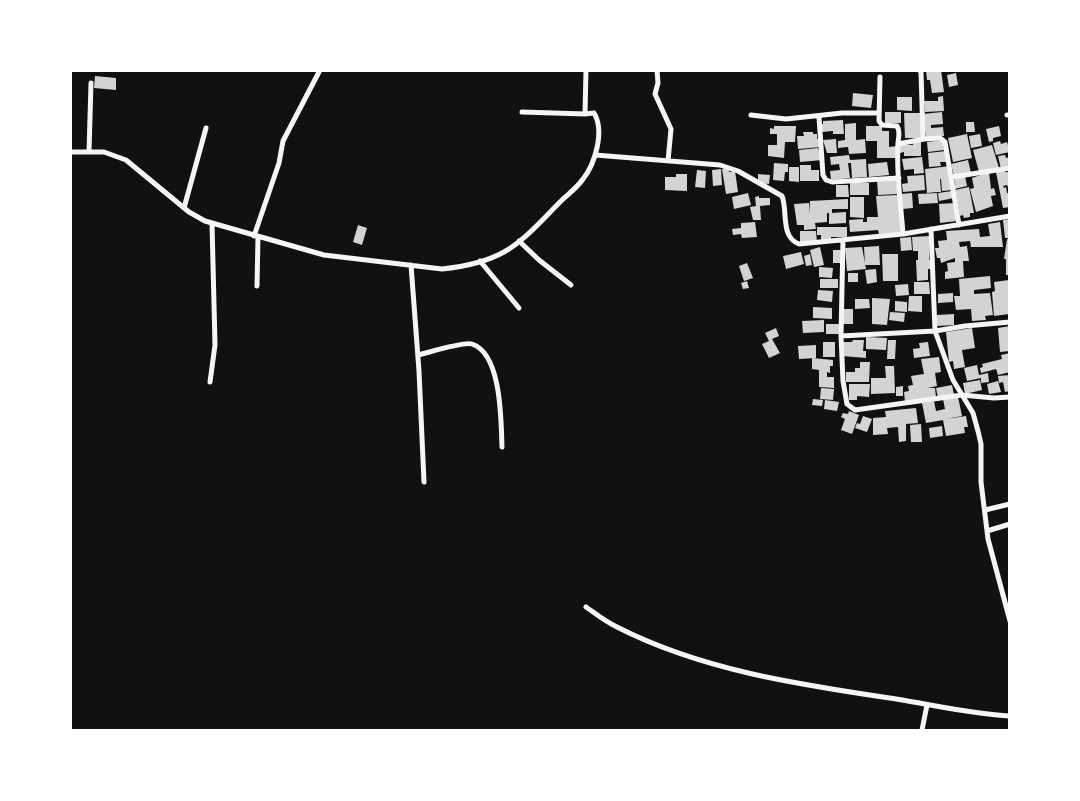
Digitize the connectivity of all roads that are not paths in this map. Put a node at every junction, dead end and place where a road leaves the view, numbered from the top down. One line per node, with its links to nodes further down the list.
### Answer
1 (320, 70): 28 (street)
2 (586, 70): 8 (street)
3 (657, 70): 18 (street)
4 (919, 70): 13 (street)
5 (880, 77): 9 (street)
6 (91, 83): 16 (street)
7 (522, 112): 8 (street)
8 (585, 114): 17 (street)
9 (879, 114): 11 (street); 14 (street)
10 (751, 115): 11 (street)
11 (819, 117): 21 (street)
12 (206, 128): 22 (street)
13 (924, 139): 14 (street); 20 (street)
14 (898, 144): 21 (street)
15 (70, 152): 16 (street)
16 (89, 152): 22 (street)
17 (595, 155): 18 (street); 30 (street)
18 (668, 161): 29 (street)
19 (1010, 168): 20 (street)
20 (952, 177): 25 (street)
21 (899, 178): 27 (street)
22 (184, 208): 24 (street)
23 (1010, 216): 25 (street)
24 (212, 223): 28 (street); 40 (street)
25 (959, 225): 26 (street)
26 (931, 229): 27 (street); 37 (street)
27 (903, 234): 29 (street)
28 (256, 236): 32 (street); 34 (street)
29 (843, 240): 38 (street)
30 (519, 241): 31 (street); 33 (street)
31 (480, 261): 32 (street); 35 (street)
32 (411, 266): 39 (street)
33 (571, 285)
34 (257, 286)
35 (519, 308)
36 (1010, 322): 37 (street)
37 (935, 331): 38 (street); 41 (street)
38 (841, 336): 41 (street)
39 (418, 355): 43 (street); 44 (street)
40 (210, 382)
41 (962, 395): 42 (street); 46 (street)
42 (1010, 397)
43 (502, 447)
44 (424, 482)
45 (1010, 504): 46 (street)
46 (985, 510): 48 (street)
47 (1010, 524): 48 (street)
48 (987, 531): 50 (street)
49 (586, 608): 51 (street)
50 (1010, 621)
51 (927, 705): 52 (street); 53 (street)
52 (1010, 716)
53 (922, 730)

